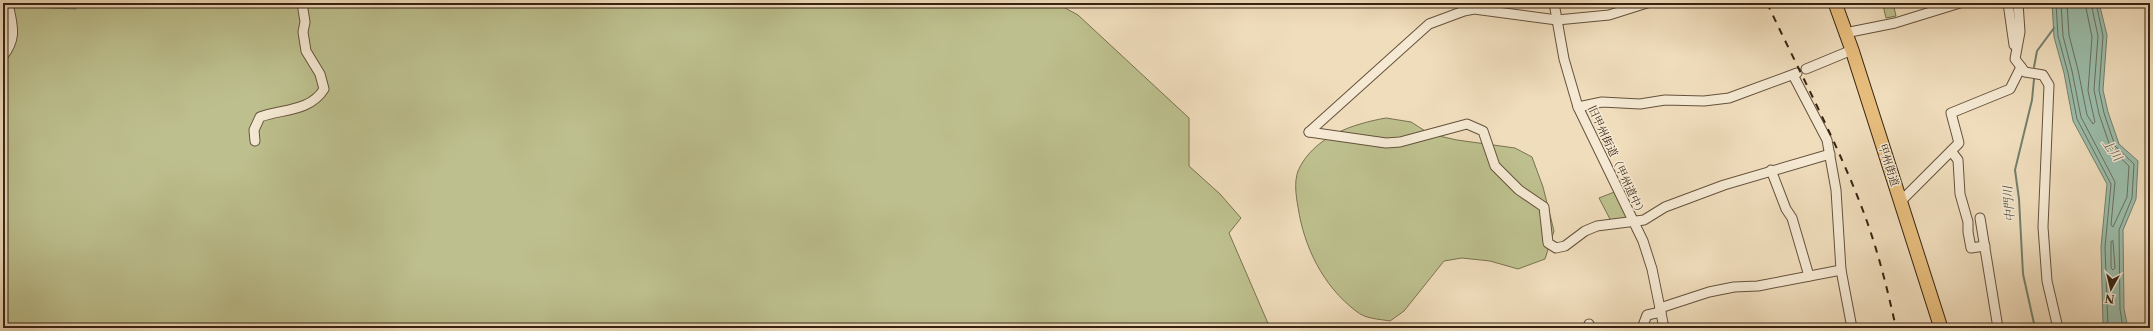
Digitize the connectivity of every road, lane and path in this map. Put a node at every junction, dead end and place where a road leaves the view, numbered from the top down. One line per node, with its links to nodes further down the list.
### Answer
1 (8, 3): 13 (street)
2 (302, 3): 18 (street)
3 (1554, 3): 10 (street, 旧甲州街道（甲州道中）)
4 (1648, 3): 10 (street)
5 (1834, 3): 11 (highway, 甲州街道)
6 (1960, 3): 9 (street)
7 (2008, 3): 14 (street)
8 (2018, 3): 14 (street)
9 (1948, 5): 11 (street)
10 (1557, 20): 17 (street, 旧甲州街道（甲州道中）); 24 (street)
11 (1845, 33): 12 (highway, 甲州街道)
12 (1852, 50): 16 (street); 32 (highway, 甲州街道)
13 (3, 56)
14 (2015, 59): 15 (street)
15 (2021, 67): 19 (street); 34 (street)
16 (1806, 69)
17 (1578, 107): 20 (street); 24 (street, 旧甲州街道（甲州道中）)
18 (255, 141)
19 (1951, 151): 22 (street); 25 (street)
20 (1830, 154): 21 (street); 26 (street)
21 (1772, 170): 24 (street); 27 (street)
22 (1903, 199)
23 (1980, 218): 25 (street)
24 (1632, 222): 28 (street, 旧甲州街道（甲州道中）)
25 (1985, 246): 33 (street)
26 (1841, 270): 27 (street); 31 (street)
27 (1809, 276): 28 (street)
28 (1660, 310): 29 (street); 30 (street, 旧甲州街道（甲州道中）)
29 (1642, 328)
30 (1664, 328)
31 (1852, 328)
32 (1941, 328)
33 (1998, 328)
34 (2058, 328)

